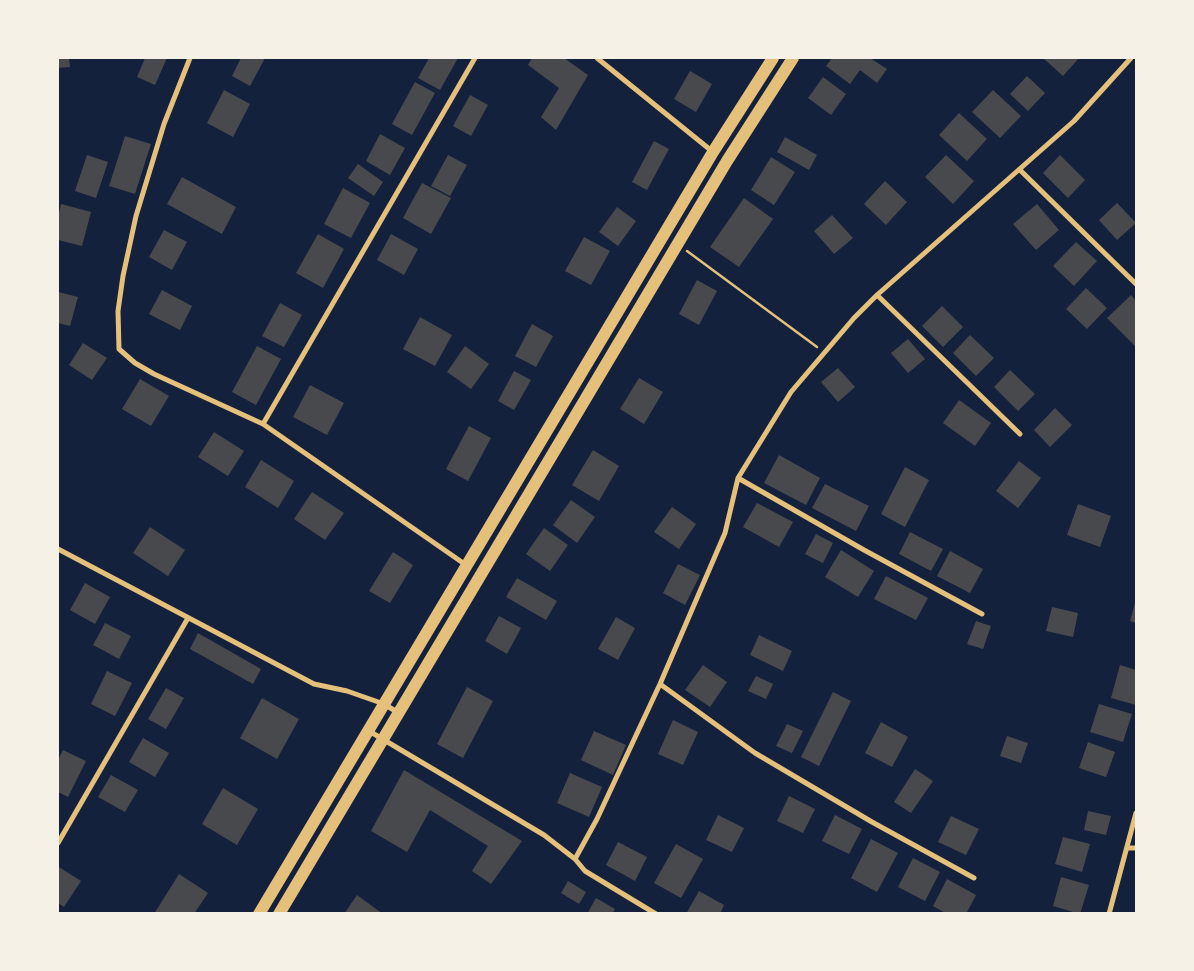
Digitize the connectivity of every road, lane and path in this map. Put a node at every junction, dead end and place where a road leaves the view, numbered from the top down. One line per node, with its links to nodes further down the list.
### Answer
1 (190, 58): 13 (street)
2 (475, 58): 13 (street)
3 (598, 58): 7 (street)
4 (773, 58): 7 (highway)
5 (793, 58): 9 (highway)
6 (1131, 58): 8 (street)
7 (713, 152): 17 (highway)
8 (1020, 170): 10 (street); 11 (street)
9 (678, 244): 12 (path); 22 (highway)
10 (1136, 284)
11 (877, 295): 12 (street); 14 (street)
12 (824, 352): 15 (street)
13 (263, 424): 17 (street)
14 (1020, 434)
15 (738, 478): 18 (street); 20 (street)
16 (58, 550): 19 (street)
17 (466, 565): 21 (highway)
18 (982, 614)
19 (188, 618): 21 (street); 26 (street)
20 (660, 684): 29 (street); 30 (street)
21 (384, 704): 22 (street); 23 (highway)
22 (398, 712): 24 (highway)
23 (368, 731): 24 (street); 31 (highway)
24 (382, 740): 29 (street); 32 (highway)
25 (1136, 814): 27 (street)
26 (58, 843)
27 (1127, 848): 28 (street); 34 (street)
28 (1136, 848)
29 (574, 859): 33 (street)
30 (974, 878)
31 (258, 914)
32 (279, 914)
33 (656, 914)
34 (1109, 914)

